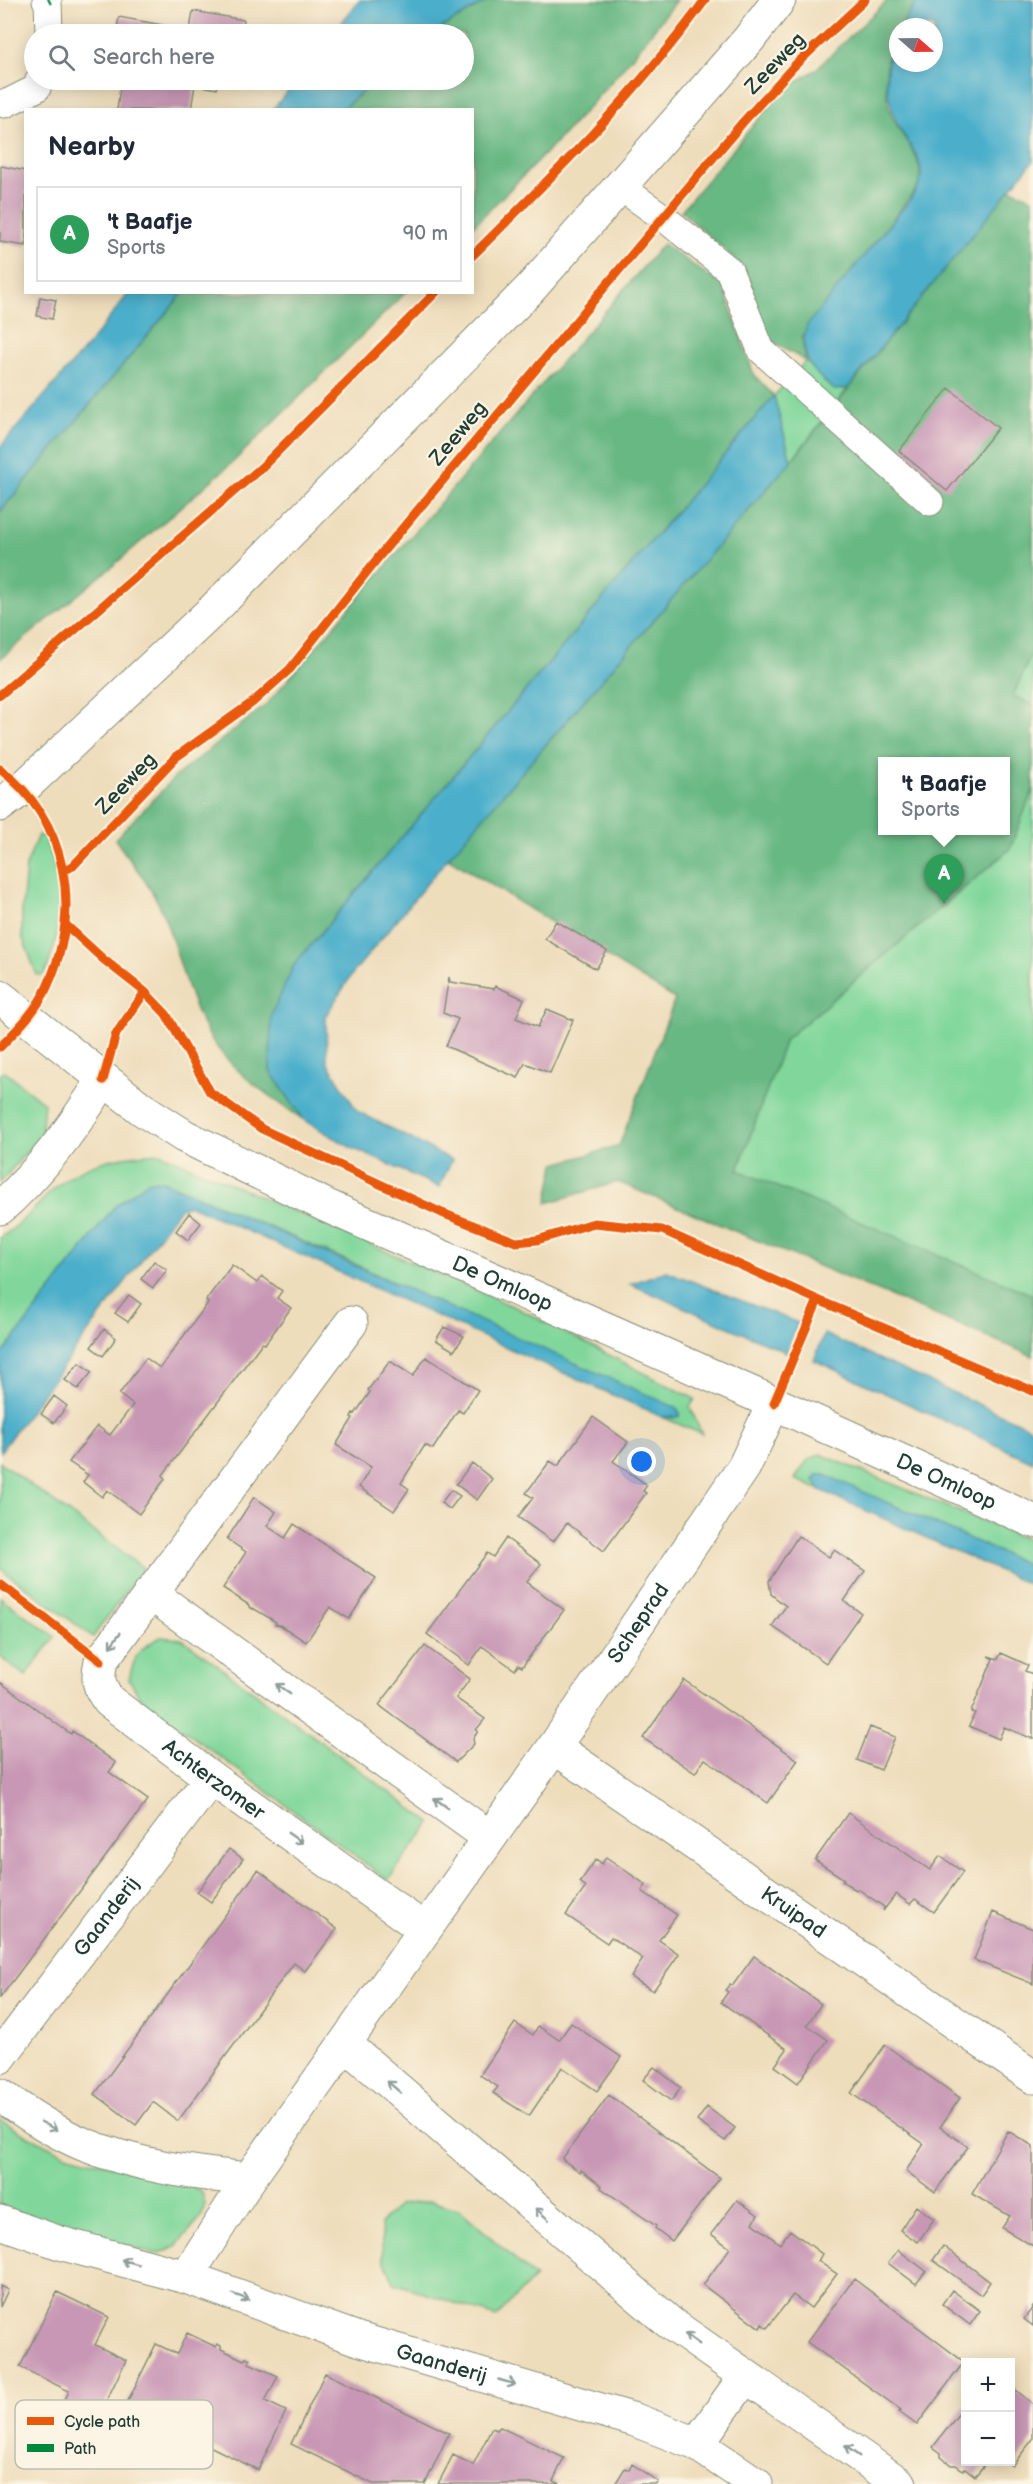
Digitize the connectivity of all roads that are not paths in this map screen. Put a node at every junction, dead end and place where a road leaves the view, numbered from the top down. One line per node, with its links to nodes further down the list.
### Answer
1 (46, 0): 3 (lane)
2 (779, 0): 6 (street, Zeeweg)
3 (49, 24)
4 (33, 90): 5 (lane)
5 (0, 104)
6 (619, 186): 7 (lane); 8 (street, Zeeweg)
7 (930, 502)
8 (0, 805)
9 (0, 997): 10 (street, De Omloop)
10 (103, 1080): 11 (street); 13 (street, De Omloop)
11 (0, 1208)
12 (351, 1323): 15 (street, Achterzomer)
13 (774, 1403): 14 (street, De Omloop); 16 (street, Scheprad)
14 (1033, 1521)
15 (150, 1593): 17 (street, Achterzomer, one-way to 17); 18 (street, one-way to 15)
16 (554, 1747): 18 (street, Scheprad); 22 (street, Kruipad)
17 (211, 1778): 19 (street, Achterzomer, one-way to 19); 21 (street, Gaanderij)
18 (489, 1837): 19 (street)
19 (424, 1929): 20 (street)
20 (345, 2044): 24 (street); 27 (street, one-way to 20)
21 (0, 2057)
22 (1033, 2077)
23 (0, 2095): 24 (street, one-way to 24)
24 (249, 2179): 26 (street)
25 (0, 2222): 26 (street, Gaanderij, one-way to 25)
26 (186, 2277): 28 (street, Gaanderij, one-way to 28)
27 (745, 2377): 28 (street); 30 (street, one-way to 27)
28 (697, 2444): 29 (street, Gaanderij)
29 (756, 2484)
30 (900, 2484)

